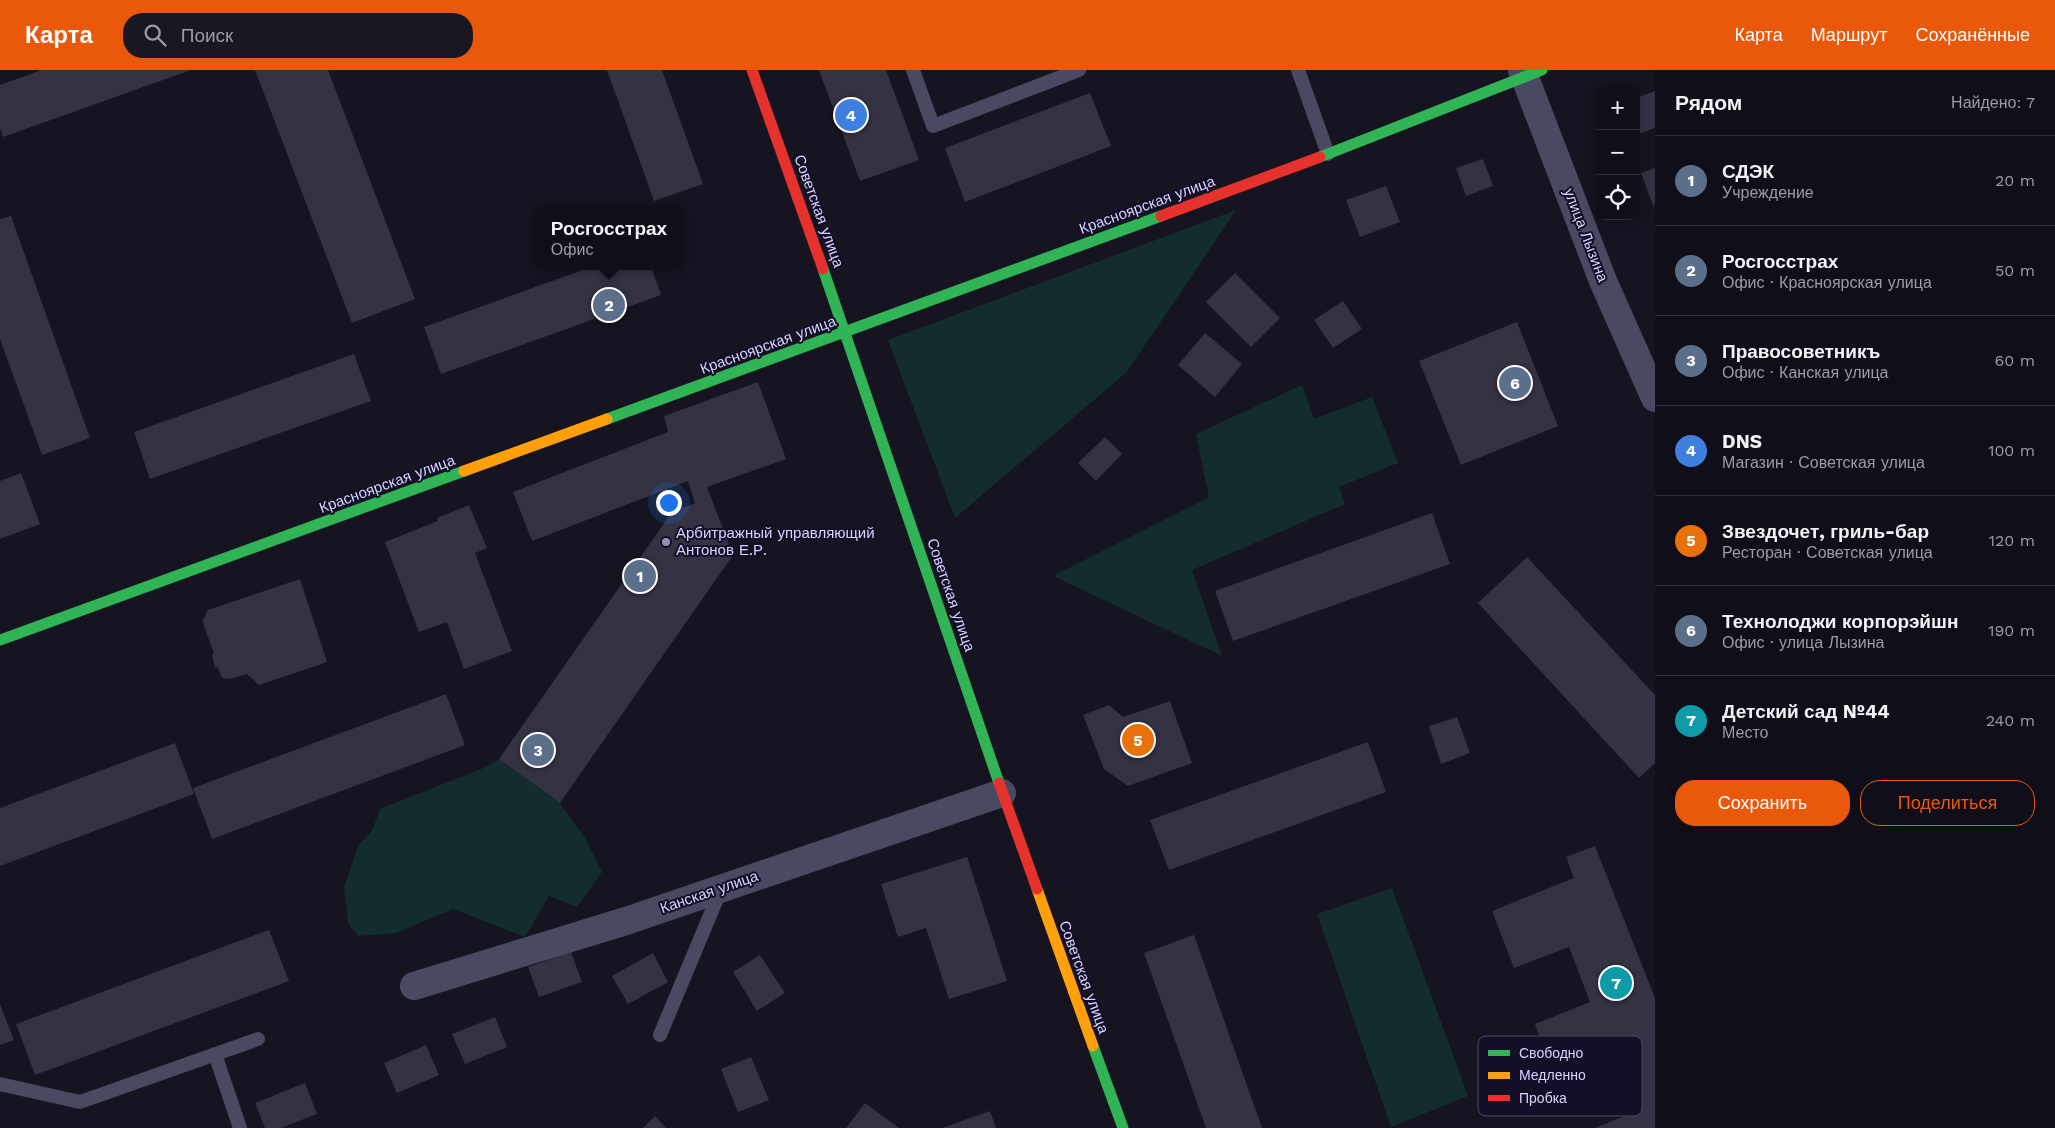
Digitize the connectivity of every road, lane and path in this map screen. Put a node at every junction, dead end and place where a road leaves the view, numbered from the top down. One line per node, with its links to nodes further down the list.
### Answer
1 (752, 70): 7 (main road, Советская улица)
2 (913, 70): 3 (lane)
3 (1079, 70)
4 (1298, 70): 6 (lane)
5 (1530, 72): 6 (main road, Красноярская улица); 8 (street, улица Лызина)
6 (1328, 154): 7 (main road, Красноярская улица)
7 (846, 333): 9 (main road, Красноярская улица); 10 (main road, Советская улица)
8 (1655, 398)
9 (0, 640)
10 (1002, 793): 11 (street, Канская улица); 18 (main road, Советская улица)
11 (721, 888): 12 (street, Канская улица); 13 (lane)
12 (414, 986)
13 (660, 1036)
14 (258, 1039): 15 (lane)
15 (215, 1054): 16 (lane); 17 (lane)
16 (0, 1084)
17 (240, 1128)
18 (1123, 1128)

